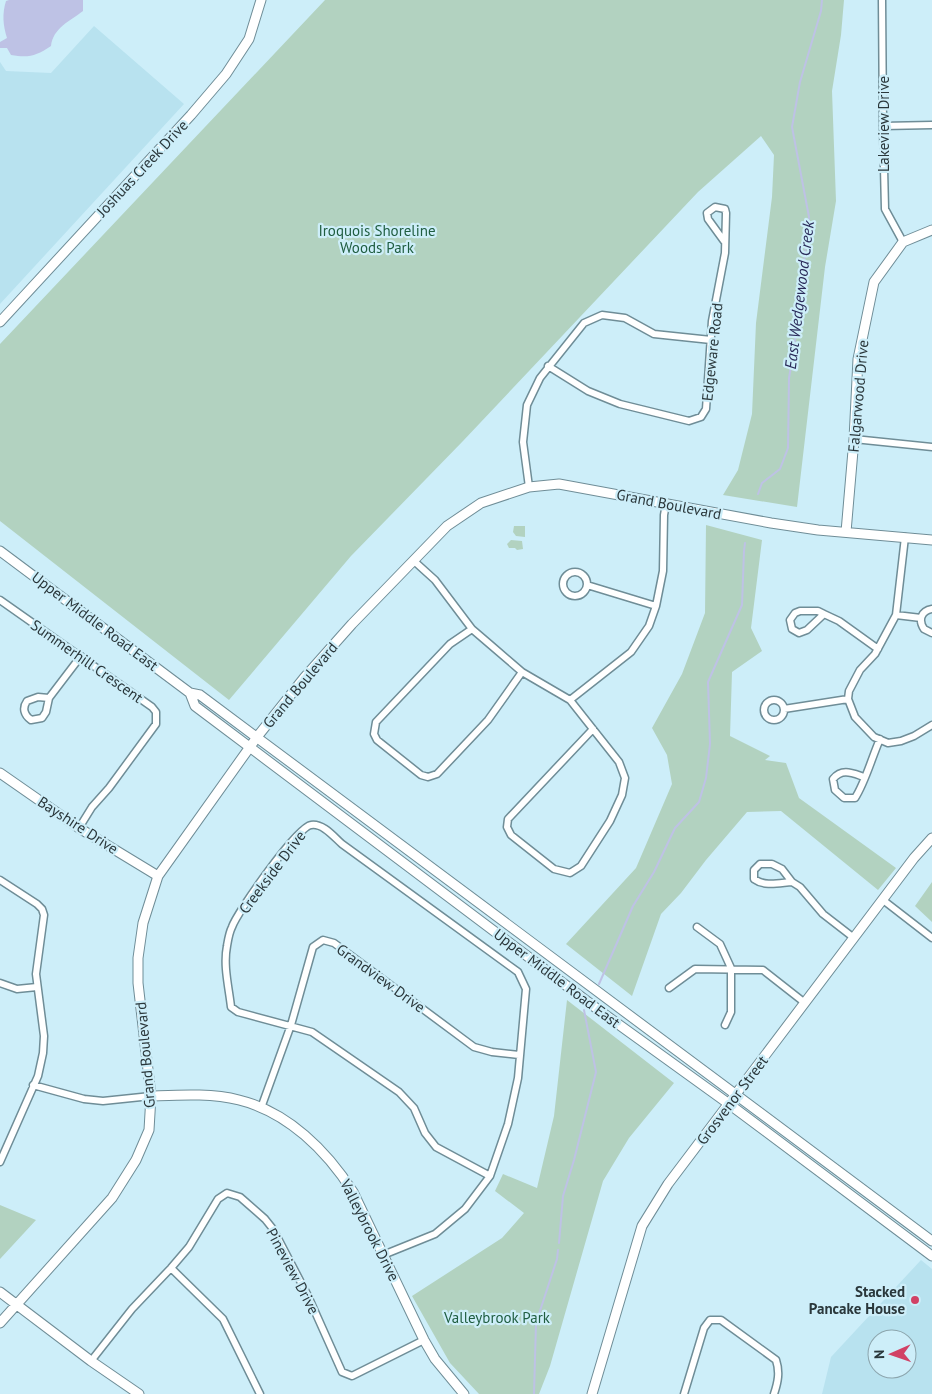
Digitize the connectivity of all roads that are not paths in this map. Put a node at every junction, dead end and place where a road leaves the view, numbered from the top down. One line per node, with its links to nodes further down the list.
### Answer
1 (261, 0): 8 (street, Joshuas Creek Drive)
2 (882, 0): 4 (street, Lakeview Drive)
3 (932, 125): 4 (street)
4 (883, 126): 7 (street, Lakeview Drive)
5 (932, 230): 7 (street)
6 (724, 241): 6 (street, Edgeware Road); 9 (street, Edgeware Road)
7 (903, 242): 11 (street, Falgarwood Drive)
8 (0, 322)
9 (710, 340): 10 (street); 10 (street, Edgeware Road)
10 (548, 366): 13 (street)
11 (854, 439): 12 (street); 15 (street, Falgarwood Drive)
12 (932, 447)
13 (529, 487): 14 (street, Grand Boulevard); 19 (street, Grand Boulevard)
14 (666, 504): 15 (street, Grand Boulevard); 22 (street)
15 (846, 532): 16 (street, Grand Boulevard)
16 (905, 537): 17 (street, Grand Boulevard); 25 (street)
17 (932, 540)
18 (0, 551): 32 (street, Upper Middle Road East)
19 (414, 561): 27 (street); 39 (street, Grand Boulevard)
20 (587, 585): 22 (street)
21 (0, 600): 30 (street, Summerhill Crescent)
22 (656, 606): 35 (street)
23 (932, 609): 26 (street)
24 (824, 614): 24 (street); 29 (street)
25 (896, 615): 26 (street); 29 (street)
26 (921, 618): 28 (street)
27 (472, 628): 31 (street); 31 (street)
28 (932, 632)
29 (878, 649): 34 (street)
30 (81, 656): 33 (street); 44 (street, Summerhill Crescent)
31 (522, 672): 35 (street)
32 (190, 693): 39 (street, Upper Middle Road East); 41 (street, Upper Middle Road East)
33 (49, 698): 33 (street)
34 (848, 699): 36 (street); 40 (street)
35 (570, 700): 38 (street)
36 (784, 709)
37 (932, 725): 40 (street)
38 (592, 729): 38 (street)
39 (257, 737): 41 (street, Grand Boulevard); 62 (street, Upper Middle Road East)
40 (880, 739): 43 (street)
41 (250, 746): 46 (street, Grand Boulevard); 64 (street, Upper Middle Road East)
42 (0, 773): 44 (street, Bayshire Drive)
43 (864, 777): 43 (street)
44 (79, 828): 46 (street, Bayshire Drive)
45 (932, 838): 49 (street, Grosvenor Street)
46 (158, 876): 63 (street, Grand Boulevard)
47 (0, 880): 55 (street)
48 (792, 882): 48 (street); 51 (street)
49 (883, 900): 51 (street, Grosvenor Street); 52 (street)
50 (697, 927): 53 (street)
51 (854, 938): 57 (street, Grosvenor Street)
52 (932, 938)
53 (731, 968): 56 (street); 57 (street); 59 (street)
54 (0, 983): 55 (street)
55 (37, 987): 61 (street)
56 (669, 988)
57 (805, 1004): 62 (street, Grosvenor Street)
58 (291, 1025): 60 (street, Grandview Drive); 60 (street, Creekside Drive); 65 (street, Grandview Drive); 67 (street, Creekside Drive)
59 (725, 1025)
60 (519, 1055): 67 (street, Creekside Drive)
61 (33, 1085): 63 (street, Valleybrook Drive); 66 (street)
62 (736, 1095): 64 (street, Grosvenor Street); 68 (street, Upper Middle Road East)
63 (151, 1096): 65 (street, Valleybrook Drive); 73 (street, Grand Boulevard)
64 (729, 1104): 70 (street, Upper Middle Road East); 80 (street, Grosvenor Street)
65 (261, 1108): 69 (street, Valleybrook Drive)
66 (0, 1162)
67 (490, 1176): 69 (street, Creekside Drive)
68 (932, 1241)
69 (383, 1255): 75 (street, Valleybrook Drive)
70 (932, 1256)
71 (171, 1268): 75 (street, Pineview Drive); 76 (street, Pineview Drive); 78 (street)
72 (0, 1292): 73 (street)
73 (17, 1304): 74 (street, Grand Boulevard); 76 (street)
74 (0, 1323)
75 (424, 1340): 79 (street, Valleybrook Drive)
76 (91, 1361): 77 (street)
77 (139, 1394)
78 (260, 1394)
79 (464, 1394)
80 (592, 1394)
81 (684, 1394): 82 (street)
82 (774, 1394)

